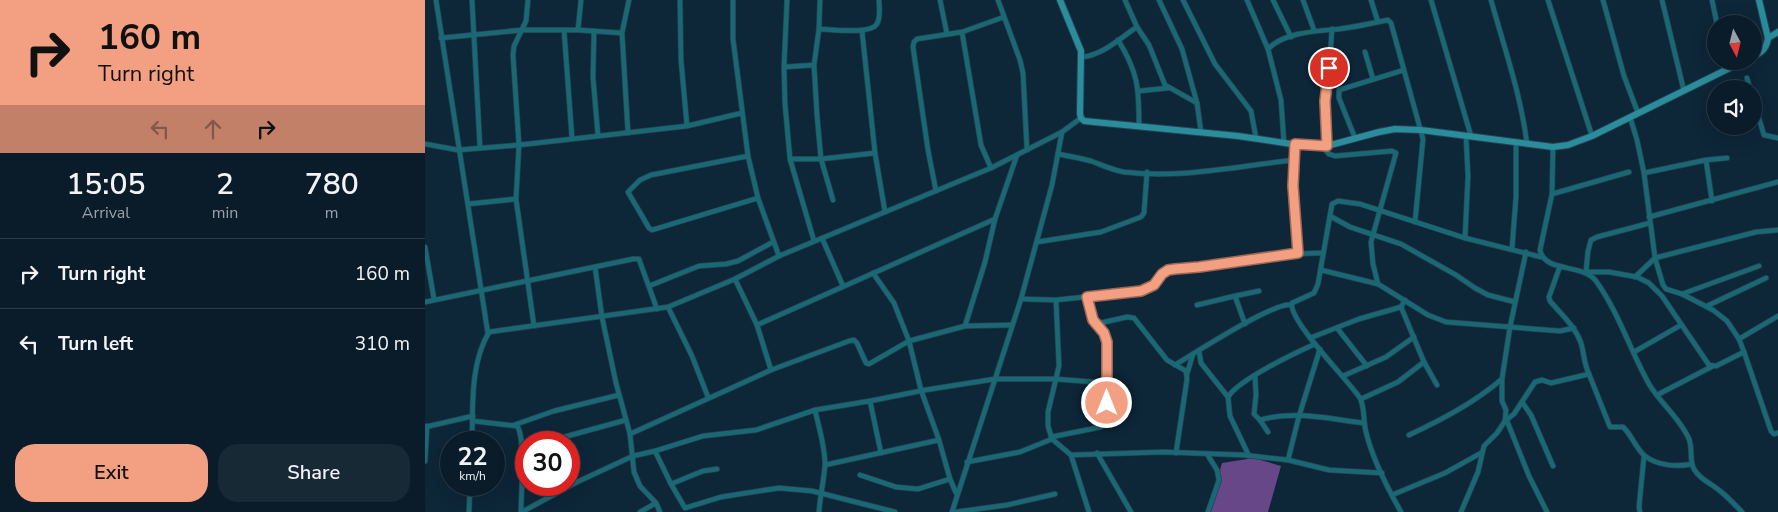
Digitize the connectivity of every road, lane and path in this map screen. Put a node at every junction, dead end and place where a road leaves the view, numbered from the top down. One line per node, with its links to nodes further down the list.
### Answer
1 (435, 0): 46 (street)
2 (472, 0): 44 (street)
3 (528, 0): 34 (street)
4 (581, 0): 36 (street)
5 (629, 0): 42 (street)
6 (680, 0): 67 (street)
7 (733, 0): 62 (street)
8 (787, 0): 54 (street)
9 (820, 0): 32 (street)
10 (879, 0): 39 (street)
11 (939, 0): 43 (street)
12 (998, 0): 29 (street)
13 (1060, 0): 52 (street)
14 (1125, 0): 31 (street)
15 (1159, 0): 61 (street)
16 (1183, 0): 77 (street)
17 (1247, 0): 49 (street)
18 (1273, 0): 45 (street)
19 (1303, 0): 37 (street)
20 (1371, 0): 30 (street)
21 (1431, 0): 74 (street)
22 (1491, 0): 84 (street)
23 (1548, 0): 75 (street)
24 (1603, 0): 63 (street)
25 (1662, 0): 60 (street)
26 (1712, 0): 28 (street)
27 (1759, 0): 47 (street)
28 (1715, 15)
29 (1004, 17): 40 (street); 90 (street)
30 (1378, 22): 33 (street); 55 (street)
31 (1137, 27): 48 (street); 58 (street)
32 (819, 29): 39 (street); 53 (street)
33 (1331, 29): 37 (street); 86 (street)
34 (522, 30): 35 (street); 44 (street); 85 (street)
35 (563, 30): 36 (street); 76 (street)
36 (578, 30): 38 (street)
37 (1314, 30): 45 (street)
38 (594, 31): 42 (street); 73 (street)
39 (862, 31): 91 (street)
40 (962, 32): 43 (street); 100 (street)
41 (1778, 32): 47 (street)
42 (622, 33): 72 (street)
43 (947, 34): 105 (street)
44 (473, 35): 46 (street); 88 (street)
45 (1291, 37): 49 (street)
46 (441, 38): 89 (street)
47 (1768, 38): 50 (street)
48 (1118, 40): 52 (street); 59 (street)
49 (1268, 49): 81 (street)
50 (1763, 50)
51 (1365, 52): 57 (street)
52 (1081, 57): 65 (street)
53 (814, 65): 54 (street); 97 (street)
54 (784, 67): 96 (street)
55 (1404, 70): 57 (street); 69 (street)
56 (1728, 70): 60 (street)
57 (1373, 79): 78 (street)
58 (1168, 88): 59 (street); 61 (street)
59 (1139, 91): 66 (street)
60 (1684, 91): 63 (street)
61 (1197, 103): 71 (street)
62 (743, 113): 67 (street); 94 (street)
63 (1638, 113): 64 (street)
64 (1630, 117): 75 (street); 103 (street)
65 (1081, 118): 66 (street); 70 (street)
66 (1139, 125): 71 (street)
67 (687, 126): 72 (street)
68 (1762, 128): 79 (street)
69 (1421, 130): 74 (street); 78 (street); 117 (street)
70 (1062, 132): 90 (street); 92 (street)
71 (1201, 132): 77 (street)
72 (628, 133): 73 (street)
73 (598, 136): 76 (street)
74 (1469, 136): 80 (street); 122 (street)
75 (1592, 136): 87 (street)
76 (572, 138): 85 (street)
77 (1255, 138): 81 (street)
78 (1355, 138): 86 (street)
79 (1778, 138)
80 (1516, 142): 84 (street); 127 (street)
81 (1284, 143): 83 (street)
82 (425, 144): 89 (street)
83 (1295, 144): 86 (street); 98 (street)
84 (1527, 144): 87 (street)
85 (519, 145): 88 (street); 108 (street)
86 (1325, 146): 112 (street)
87 (1553, 147): 106 (street)
88 (480, 148): 89 (street)
89 (458, 150): 111 (street)
90 (1027, 150): 93 (street)
91 (875, 153): 97 (street); 113 (street)
92 (1058, 154): 101 (street); 125 (street)
93 (1018, 155): 100 (street); 116 (street)
94 (748, 156): 107 (street); 107 (street)
95 (1727, 158): 99 (street)
96 (790, 159): 97 (street); 123 (street)
97 (821, 159): 109 (street)
98 (1294, 160): 101 (street); 129 (street)
99 (1706, 160): 103 (street); 110 (street)
100 (991, 168): 105 (street)
101 (1147, 172): 125 (street)
102 (1629, 172): 106 (street)
103 (1644, 173): 115 (street)
104 (1778, 182): 110 (street)
105 (936, 191): 113 (street)
106 (1552, 194): 132 (street)
107 (757, 198): 124 (street)
108 (516, 199): 111 (street); 143 (street)
109 (833, 200)
110 (1712, 201): 115 (street)
111 (468, 204): 147 (street)
112 (1381, 211): 114 (street); 117 (street); 120 (street)
113 (885, 212): 121 (street)
114 (1330, 216): 120 (street); 130 (street)
115 (1649, 217): 118 (street)
116 (995, 219): 139 (street); 171 (street)
117 (1415, 222): 122 (street)
118 (1650, 223): 133 (street); 138 (street)
119 (1778, 230): 133 (street)
120 (1373, 234): 144 (street); 157 (street)
121 (822, 238): 123 (street); 146 (street)
122 (1465, 238): 127 (street)
123 (814, 241): 131 (street)
124 (773, 242): 131 (street); 145 (street)
125 (1037, 242): 153 (street)
126 (425, 247): 152 (street)
127 (1512, 249): 128 (street)
128 (1526, 252): 132 (street); 157 (street)
129 (1298, 253): 130 (street); 151 (street)
130 (1323, 253): 137 (street)
131 (779, 256): 142 (street)
132 (1541, 257): 134 (street)
133 (1655, 258): 140 (street); 149 (street)
134 (1560, 266): 138 (street); 175 (street)
135 (1759, 266): 149 (street)
136 (595, 267): 143 (street); 145 (street); 165 (street)
137 (1321, 270): 144 (street); 159 (street)
138 (1586, 272): 140 (street); 184 (street)
139 (873, 273): 146 (street); 180 (street)
140 (1635, 277): 168 (street)
141 (1766, 278): 160 (street)
142 (735, 279): 161 (street); 169 (street)
143 (528, 280): 147 (street); 170 (street)
144 (1379, 284): 155 (street)
145 (649, 286): 163 (street)
146 (843, 286): 169 (street)
147 (481, 289): 152 (street); 176 (street)
148 (1259, 291): 150 (street)
149 (1682, 294): 160 (street)
150 (1235, 296): 158 (street); 167 (street)
151 (1087, 297): 154 (street); 166 (street)
152 (434, 299): 156 (street)
153 (1021, 299): 154 (street); 172 (street)
154 (1056, 300): 198 (street)
155 (1405, 300): 162 (street); 173 (street)
156 (425, 302)
157 (1515, 302): 173 (street)
158 (1197, 305)
159 (1291, 305): 167 (street); 178 (street)
160 (1707, 306): 179 (street)
161 (668, 307): 163 (street); 206 (street)
162 (1401, 307): 174 (street); 177 (street)
163 (657, 309): 165 (street)
164 (1778, 316): 179 (street)
165 (603, 317): 170 (street); 203 (street)
166 (1096, 324): 189 (street); 200 (street)
167 (1245, 324): 183 (street)
168 (1681, 324): 184 (street); 191 (street)
169 (757, 325): 192 (street)
170 (534, 326): 176 (street)
171 (965, 326): 172 (street); 180 (street)
172 (1013, 326): 197 (street)
173 (1510, 327): 175 (street); 199 (street)
174 (1337, 328): 178 (street); 190 (street)
175 (1574, 328): 193 (street)
176 (488, 334): 212 (street)
177 (1413, 336): 187 (street); 190 (street)
178 (1310, 338): 181 (street)
179 (1739, 339): 185 (street)
180 (909, 341): 192 (street); 202 (street)
181 (1315, 344): 182 (street); 195 (street)
182 (1320, 349): 196 (street); 211 (street)
183 (1199, 350): 186 (street); 188 (street)
184 (1634, 352): 204 (street)
185 (1744, 352): 191 (street); 222 (street)
186 (1188, 359): 188 (street); 189 (street); 194 (street)
187 (1424, 362): 201 (street); 207 (street)
188 (1201, 363): 205 (street)
189 (1175, 365): 194 (street)
190 (1367, 366): 196 (street)
191 (1713, 366): 204 (street)
192 (771, 370): 206 (street)
193 (1589, 374): 209 (street); 237 (street)
194 (1187, 375): 231 (street)
195 (1255, 376): 205 (street); 214 (street)
196 (1343, 376): 207 (street)
197 (995, 379): 198 (street); 202 (street); 240 (street)
198 (1055, 379): 200 (street); 226 (street)
199 (1502, 380): 215 (street); 225 (street)
200 (1107, 383): 226 (street)
201 (1437, 385)
202 (921, 390): 208 (street); 227 (street)
203 (619, 395): 213 (street); 217 (street)
204 (1657, 395): 241 (street)
205 (1228, 397): 236 (street)
206 (708, 398): 223 (street)
207 (1361, 399): 216 (street)
208 (870, 401): 210 (street); 229 (street)
209 (1521, 402): 215 (street); 243 (street)
210 (815, 410): 228 (street); 242 (street)
211 (1299, 416): 214 (street); 216 (street); 238 (street)
212 (473, 418): 217 (street); 218 (street); 219 (street)
213 (626, 420): 223 (street); 224 (street)
214 (1260, 420): 221 (street)
215 (1506, 421): 232 (street); 272 (street)
216 (1364, 423): 245 (street)
217 (512, 426): 220 (street)
218 (426, 427): 239 (street)
219 (472, 431)
220 (520, 431)
221 (1268, 432)
222 (1778, 433)
223 (630, 434): 235 (street)
224 (580, 435)
225 (1409, 435)
226 (1051, 438): 234 (street); 240 (street)
227 (939, 440): 229 (street); 247 (street)
228 (655, 451): 235 (street); 249 (street)
229 (881, 453): 242 (street)
230 (1097, 453): 231 (street); 234 (street); 268 (street)
231 (1176, 453): 233 (street)
232 (1481, 453): 253 (street); 271 (street)
233 (1207, 454): 236 (street); 269 (street)
234 (1071, 455): 267 (street)
235 (633, 456): 248 (street); 257 (street)
236 (1249, 456): 238 (street)
237 (1645, 456): 241 (street); 273 (street)
238 (1288, 460): 245 (street)
239 (425, 461)
240 (967, 462): 252 (street)
241 (1692, 464): 274 (street)
242 (825, 465): 250 (street)
243 (1553, 466)
244 (717, 469): 249 (street)
245 (1382, 473): 253 (street)
246 (860, 476): 247 (street)
247 (950, 479): 252 (street)
248 (580, 481)
249 (671, 484): 258 (street)
250 (820, 494): 258 (street); 263 (street); 264 (street)
251 (1055, 494): 266 (street)
252 (957, 495): 265 (street)
253 (1392, 495): 270 (street)
254 (470, 496): 259 (street)
255 (522, 496): 260 (street)
256 (551, 496): 260 (street)
257 (656, 504): 261 (street); 262 (street)
258 (686, 510)
259 (469, 512)
260 (521, 512)
261 (640, 512)
262 (660, 512)
263 (819, 512)
264 (895, 512)
265 (952, 512)
266 (956, 512)
267 (1089, 512)
268 (1131, 512)
269 (1207, 512)
270 (1401, 512)
271 (1461, 512)
272 (1547, 512)
273 (1640, 512)
274 (1742, 512)

